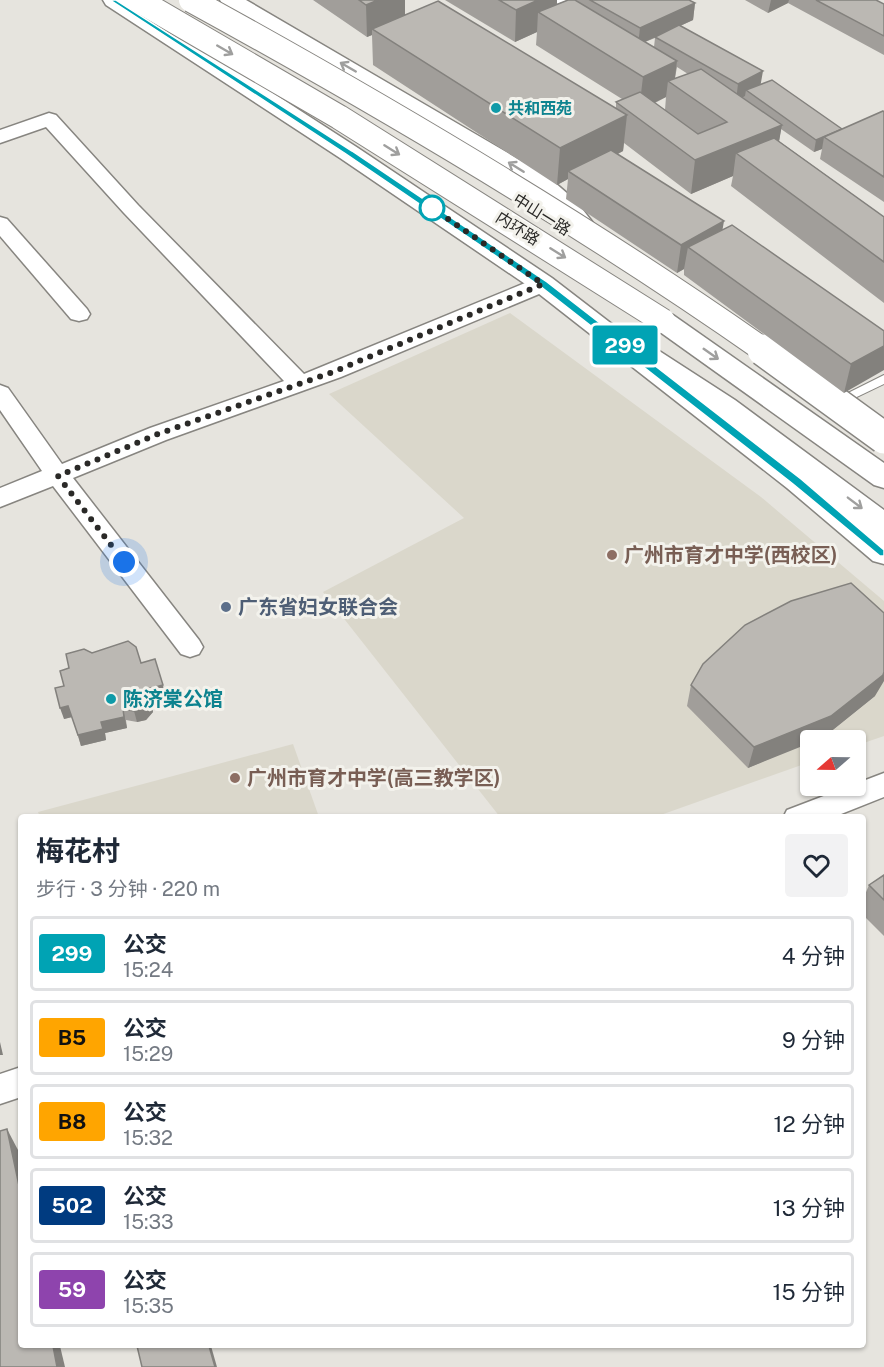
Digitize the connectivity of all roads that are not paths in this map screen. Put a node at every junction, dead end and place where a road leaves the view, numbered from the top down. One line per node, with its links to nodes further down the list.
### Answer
1 (114, 0): 15 (main road)
2 (138, 0): 25 (main road, 内环路, one-way to 25, bridge)
3 (186, 0): 10 (main road, 中山一路)
4 (191, 0): 11 (main road, 内环路, bridge)
5 (215, 0): 11 (main road, bridge)
6 (224, 0): 10 (main road)
7 (231, 0): 14 (main road, one-way to 7)
8 (554, 0): 9 (street)
9 (606, 31)
10 (256, 39): 14 (main road, 中山一路)
11 (333, 78): 22 (main road, 内环路, bridge)
12 (0, 137): 19 (street)
13 (0, 223): 16 (street)
14 (601, 251): 21 (main road, 中山一路)
15 (543, 284): 17 (main road); 19 (street)
16 (79, 314)
17 (600, 326): 27 (main road, one-way to 27); 28 (main road)
18 (884, 379): 21 (lane)
19 (300, 384): 24 (street)
20 (0, 393): 24 (street)
21 (826, 407): 23 (main road, 中山一路)
22 (884, 438)
23 (884, 450)
24 (58, 476): 26 (street); 29 (street)
25 (884, 478)
26 (0, 498)
27 (884, 526)
28 (884, 553)
29 (190, 648)
30 (884, 786): 31 (street)
31 (808, 814)
32 (18, 1083): 33 (street)
33 (0, 1089)

